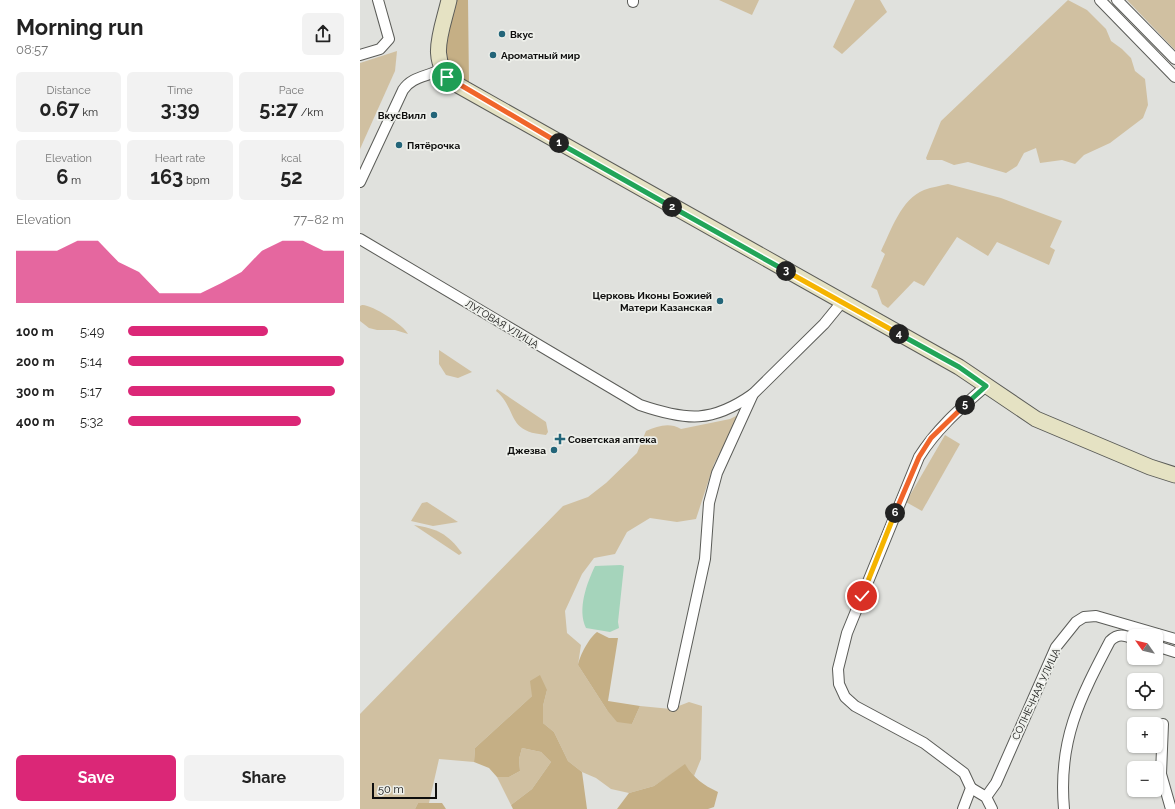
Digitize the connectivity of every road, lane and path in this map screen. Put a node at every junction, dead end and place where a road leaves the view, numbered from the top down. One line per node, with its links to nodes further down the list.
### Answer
1 (378, 0): 5 (street)
2 (449, 0): 7 (street)
3 (1100, 0): 8 (street)
4 (1117, 0): 6 (street)
5 (360, 55)
6 (1175, 59)
7 (441, 69): 9 (street); 11 (street)
8 (1175, 77)
9 (360, 182)
10 (360, 239): 13 (street, ЛУГОВАЯ УЛИЦА)
11 (842, 302): 12 (street); 13 (street)
12 (986, 386): 14 (street); 21 (street)
13 (753, 394): 19 (street)
14 (1175, 475)
15 (1127, 637): 25 (street)
16 (1175, 639): 22 (street, СОЛНЕЧНАЯ УЛИЦА)
17 (1163, 648): 18 (street)
18 (1175, 652)
19 (673, 706)
20 (1162, 753): 26 (street)
21 (971, 788): 22 (street); 23 (street)
22 (986, 797): 24 (street)
23 (963, 809)
24 (992, 809)
25 (1064, 809)
26 (1171, 809)

